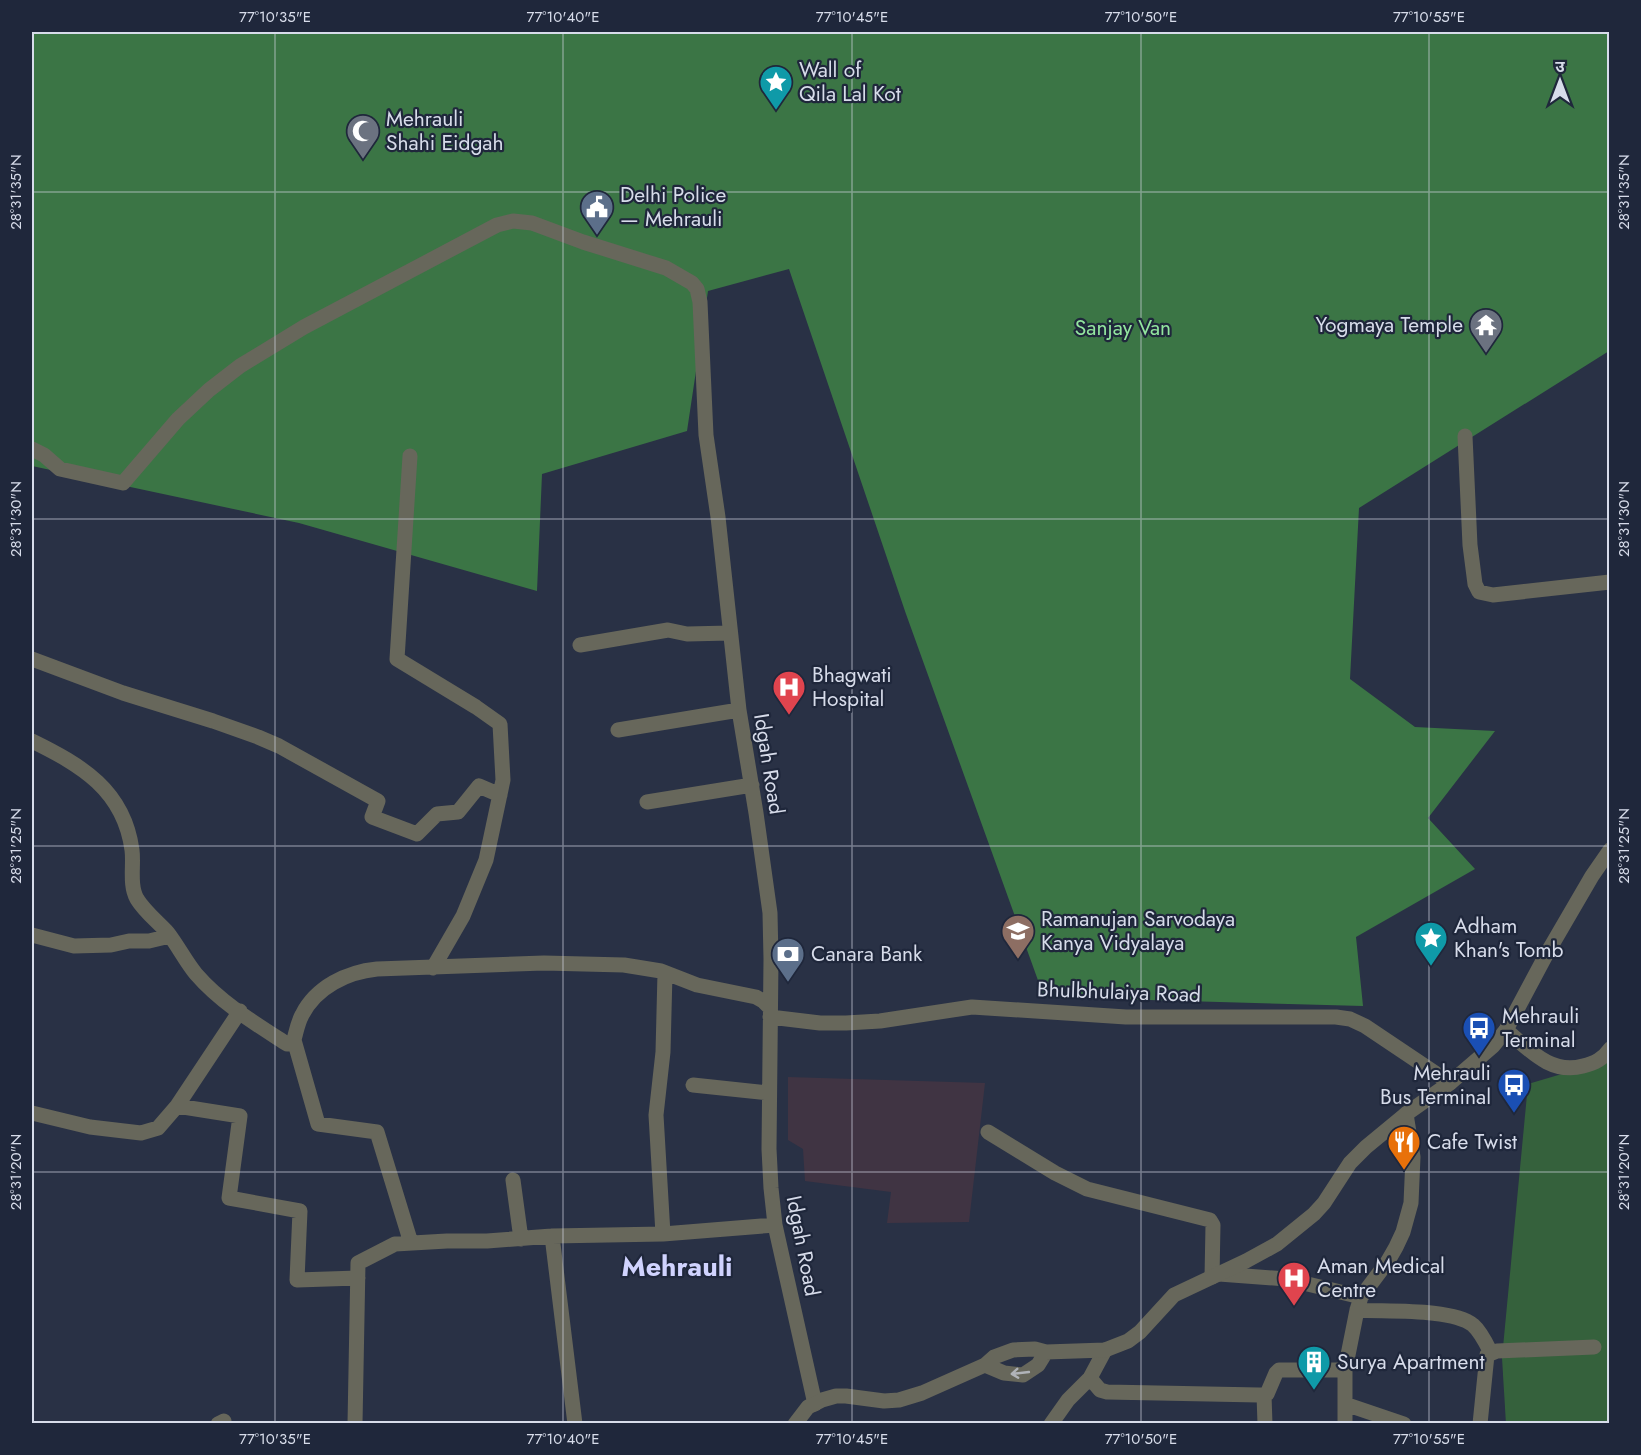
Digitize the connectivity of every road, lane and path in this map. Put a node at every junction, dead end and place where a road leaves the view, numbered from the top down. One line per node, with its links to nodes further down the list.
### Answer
1 (1465, 436): 4 (street)
2 (32, 449): 5 (street, Idgah Road)
3 (410, 456): 12 (street)
4 (1610, 582)
5 (730, 633): 6 (street); 8 (street, Idgah Road)
6 (580, 645)
7 (32, 659): 12 (street)
8 (739, 710): 9 (street); 11 (street, Idgah Road)
9 (618, 730)
10 (32, 741): 16 (street)
11 (752, 785): 13 (street); 20 (street, Idgah Road)
12 (500, 795): 17 (street)
13 (647, 802)
14 (1610, 850): 21 (street)
15 (32, 935): 16 (street)
16 (170, 936): 19 (street)
17 (433, 968): 18 (street, Bhulbhulaiya Road); 22 (street, Bhulbhulaiya Road)
18 (665, 973): 20 (street, Bhulbhulaiya Road); 33 (street)
19 (240, 1011): 22 (street); 27 (street)
20 (770, 1012): 24 (street, Bhulbhulaiya Road); 26 (street, Idgah Road)
21 (1506, 1030): 23 (street); 24 (street)
22 (294, 1040): 36 (street)
23 (1610, 1049)
24 (1450, 1083): 29 (street)
25 (693, 1084): 26 (street)
26 (769, 1093): 32 (street, Idgah Road)
27 (177, 1106): 28 (street); 38 (street)
28 (32, 1113)
29 (1406, 1114): 37 (street); 39 (street)
30 (988, 1132): 37 (street)
31 (513, 1180): 35 (street)
32 (775, 1225): 33 (street); 48 (street, Idgah Road)
33 (663, 1234): 34 (street)
34 (552, 1236): 35 (street); 51 (street)
35 (521, 1239): 36 (street)
36 (411, 1243): 38 (street)
37 (1215, 1275): 39 (street); 41 (street)
38 (358, 1278): 50 (street)
39 (1359, 1304): 43 (street); 45 (street)
40 (1594, 1347): 43 (street)
41 (1105, 1350): 42 (street); 46 (street)
42 (1046, 1352): 44 (street); 44 (street, one-way to 44)
43 (1491, 1353): 57 (street)
44 (985, 1365): 48 (street)
45 (1345, 1370): 47 (street); 49 (street)
46 (1090, 1378): 47 (street); 53 (street)
47 (1264, 1395): 54 (street)
48 (815, 1404): 52 (street)
49 (1345, 1404): 55 (street); 56 (street)
50 (355, 1424)
51 (575, 1424)
52 (795, 1424)
53 (1051, 1424)
54 (1265, 1424)
55 (1345, 1424)
56 (1404, 1424)
57 (1480, 1424)

